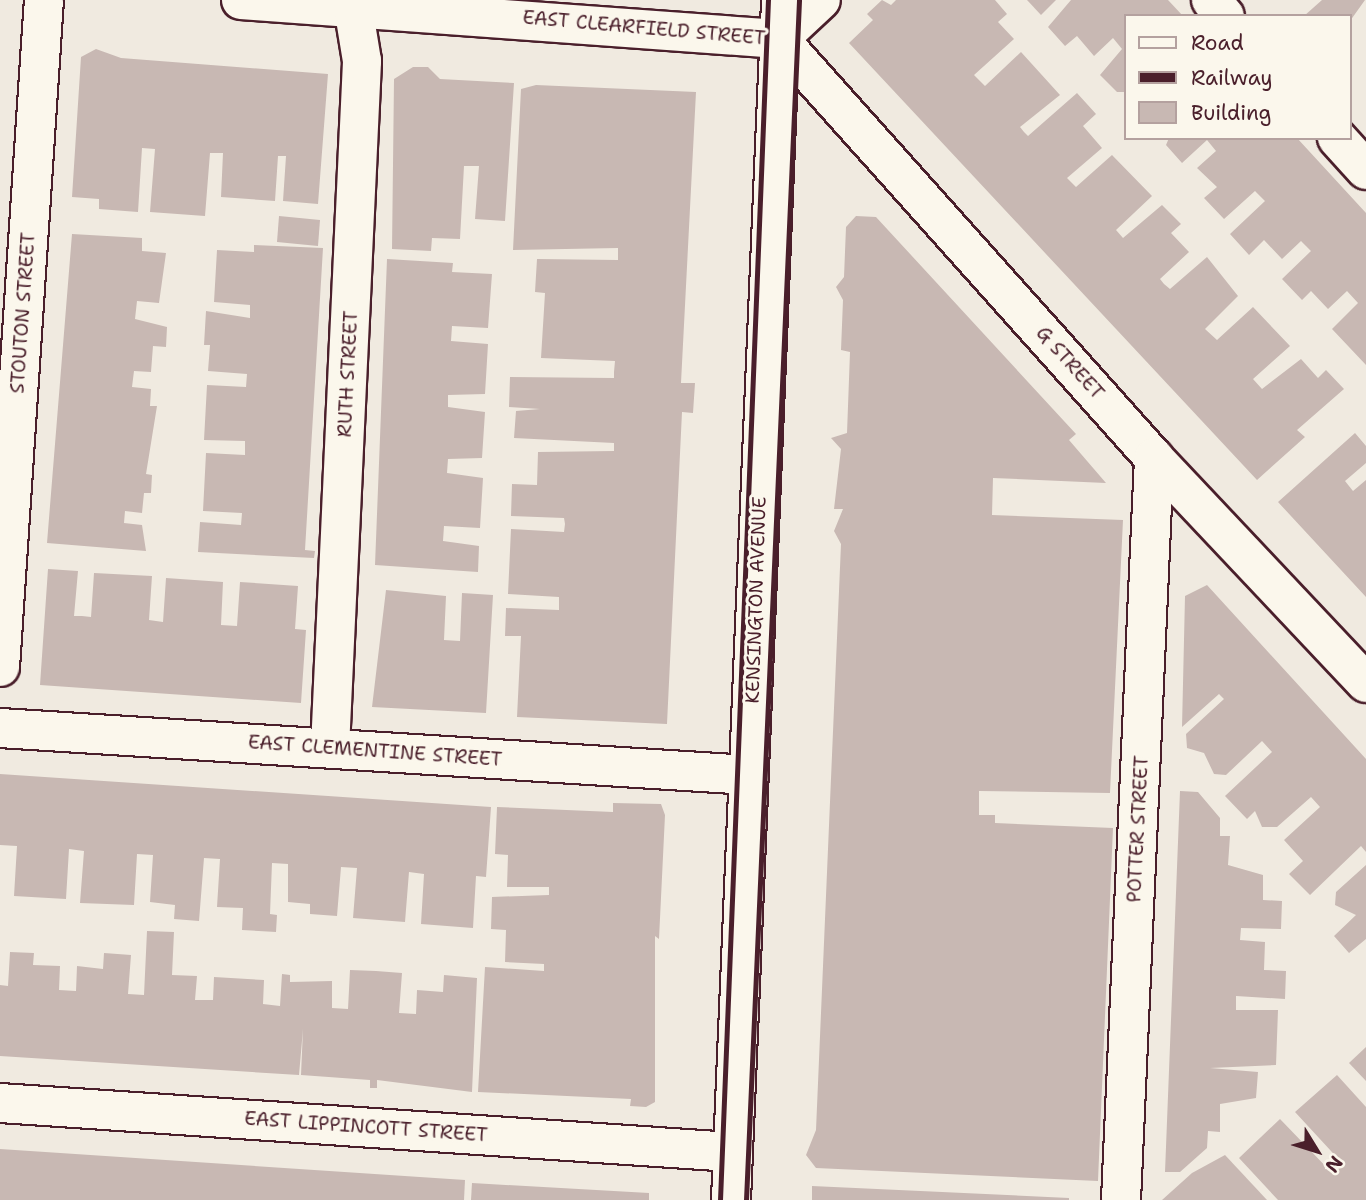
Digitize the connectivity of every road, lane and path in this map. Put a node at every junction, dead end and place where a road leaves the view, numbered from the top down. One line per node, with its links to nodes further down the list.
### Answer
1 (44, 0): 12 (street, STOUTON STREET)
2 (242, 0): 6 (street, EAST CLEARFIELD STREET)
3 (781, 0): 8 (street, KENSINGTON AVENUE)
4 (821, 0): 8 (street, EAST CLEARFIELD STREET)
5 (1211, 0): 7 (street)
6 (352, 3): 8 (street, EAST CLEARFIELD STREET); 15 (street, RUTH STREET)
7 (1223, 14)
8 (779, 39): 11 (street, G STREET); 16 (street, KENSINGTON AVENUE)
9 (1339, 140): 10 (street)
10 (1366, 170)
11 (1154, 458): 13 (street, G STREET); 20 (street, POTTER STREET)
12 (0, 667)
13 (1366, 682)
14 (0, 728): 15 (street, EAST CLEMENTINE STREET)
15 (330, 748): 16 (street, EAST CLEMENTINE STREET)
16 (749, 775): 18 (street, KENSINGTON AVENUE)
17 (0, 1103): 18 (street, EAST LIPPINCOTT STREET)
18 (732, 1152): 19 (street, KENSINGTON AVENUE)
19 (731, 1200)
20 (1121, 1200)

